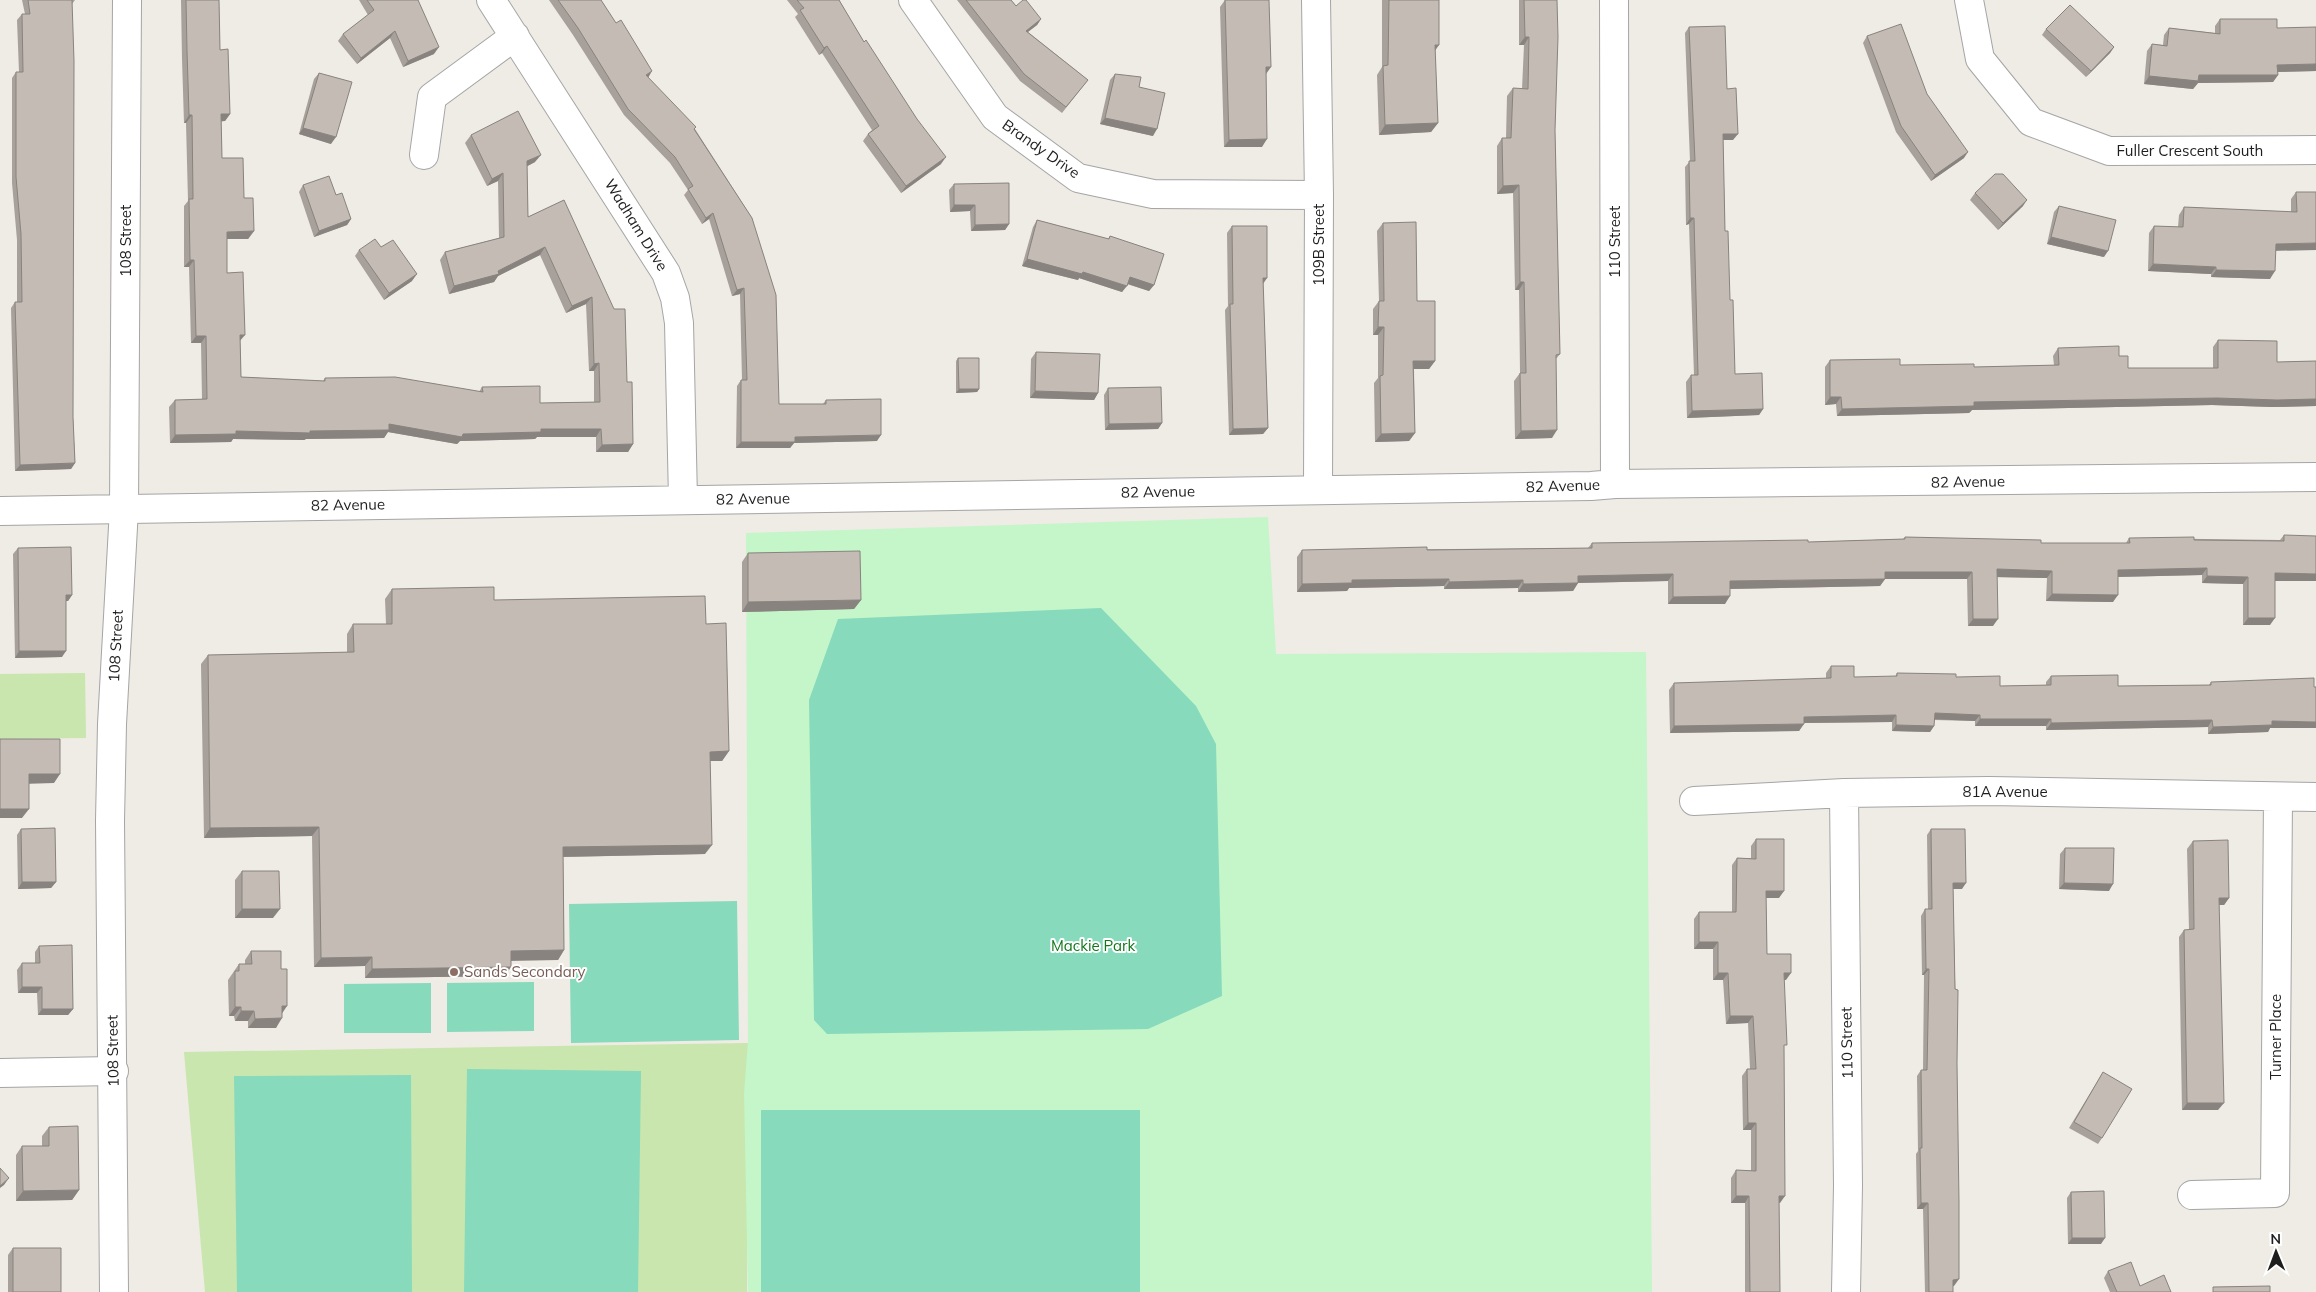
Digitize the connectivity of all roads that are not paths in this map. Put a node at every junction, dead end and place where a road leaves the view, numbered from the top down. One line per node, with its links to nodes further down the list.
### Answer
1 (127, 0): 15 (street, 108 Street)
2 (491, 0): 7 (street, Wadham Drive)
3 (913, 0): 10 (street, Brandy Drive)
4 (1316, 0): 10 (street, 109B Street)
5 (1614, 0): 12 (street, 110 Street)
6 (1970, 0): 8 (street, Fuller Crescent South)
7 (515, 36): 9 (street); 14 (street, Wadham Drive)
8 (2316, 150)
9 (424, 155)
10 (1319, 195): 13 (street, 109B Street)
11 (2316, 477): 12 (street, 82 Avenue)
12 (1615, 484): 13 (street, 82 Avenue)
13 (1318, 490): 14 (street, 82 Avenue)
14 (683, 498): 15 (street, 82 Avenue)
15 (124, 509): 16 (street, 82 Avenue); 21 (street, 108 Street)
16 (0, 510)
17 (1844, 793): 18 (street, 81A Avenue); 20 (street, 81A Avenue); 25 (street, 110 Street)
18 (2278, 797): 19 (street, 81A Avenue); 23 (street, Turner Place)
19 (2316, 797)
20 (1694, 801)
21 (114, 1071): 22 (street); 24 (street, 108 Street)
22 (0, 1073)
23 (2192, 1195)
24 (114, 1292)
25 (1846, 1292)

